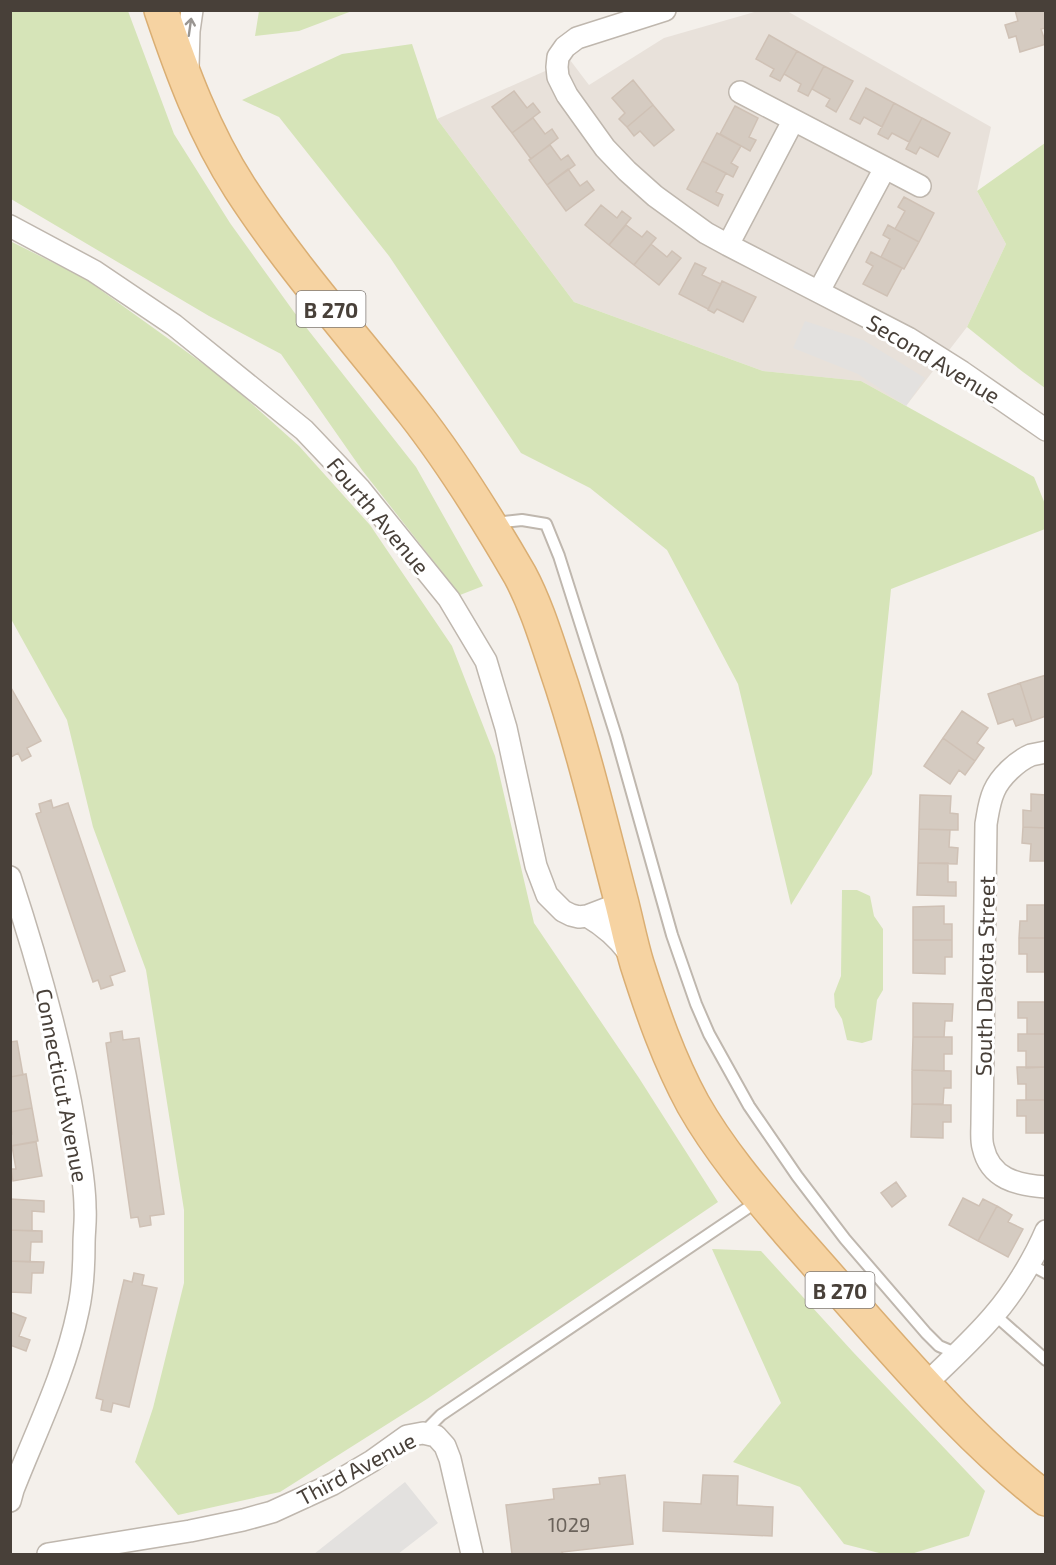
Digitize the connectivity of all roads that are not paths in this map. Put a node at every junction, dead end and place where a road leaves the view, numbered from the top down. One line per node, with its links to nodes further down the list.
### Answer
1 (160, 10): 4 (main road, B 270)
2 (192, 10): 4 (street, one-way to 2)
3 (665, 10): 10 (street, Second Avenue)
4 (187, 85): 13 (main road, B 270)
5 (740, 92): 6 (street)
6 (793, 121): 7 (street); 10 (street)
7 (885, 168): 8 (street); 11 (street)
8 (920, 186)
9 (10, 226): 17 (street, Fourth Avenue)
10 (728, 245): 11 (street, Second Avenue)
11 (819, 291): 12 (street, Second Avenue)
12 (1046, 430)
13 (490, 524): 16 (main road, B 270); 24 (lane)
14 (1046, 752): 19 (street, South Dakota Street)
15 (10, 877): 29 (street, Connecticut Avenue)
16 (621, 903): 17 (street); 18 (main road, B 270)
17 (587, 916): 18 (street, Fourth Avenue)
18 (636, 961): 20 (main road, B 270)
19 (1046, 1187)
20 (760, 1199): 26 (main road, B 270); 27 (lane)
21 (1046, 1231): 22 (street)
22 (1037, 1268): 23 (street)
23 (995, 1314): 24 (street); 25 (lane)
24 (958, 1354): 26 (street)
25 (1046, 1360)
26 (925, 1385): 28 (main road, B 270)
27 (423, 1433): 30 (street, Third Avenue); 31 (street, Third Avenue)
28 (1046, 1499)
29 (10, 1501)
30 (48, 1554)
31 (472, 1554)

